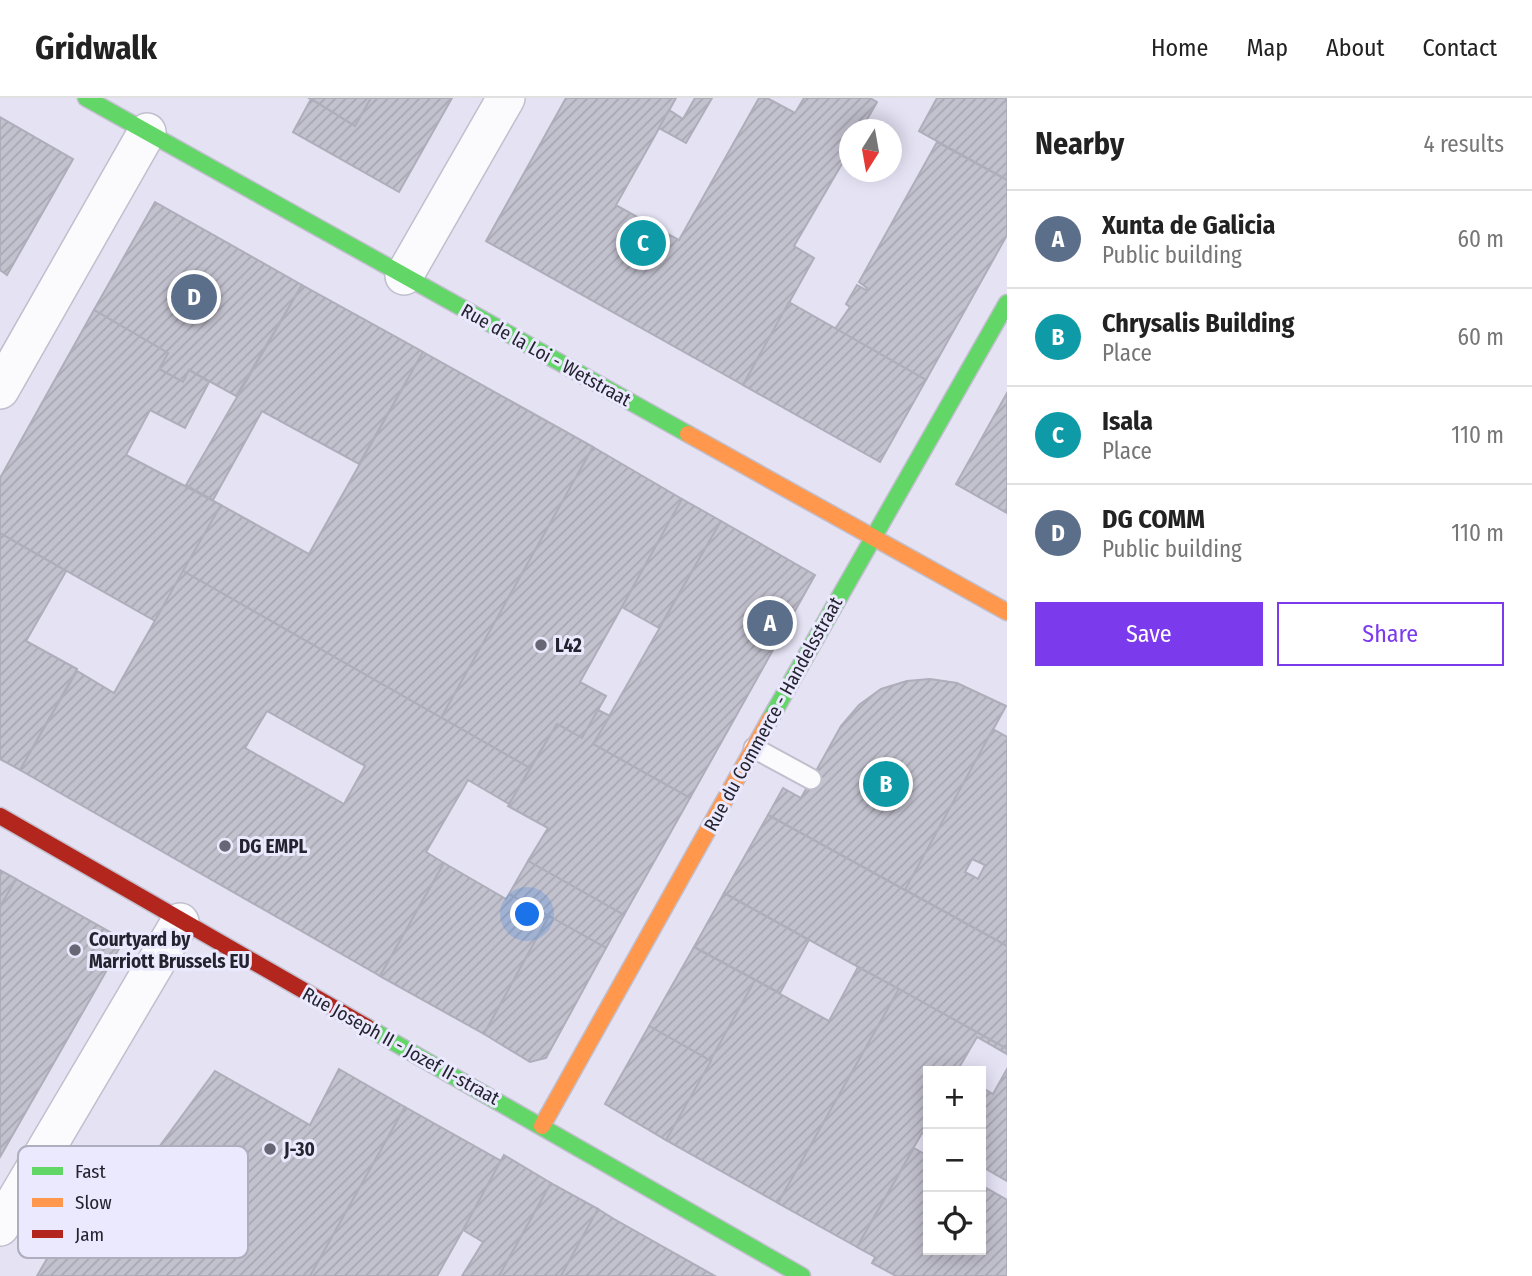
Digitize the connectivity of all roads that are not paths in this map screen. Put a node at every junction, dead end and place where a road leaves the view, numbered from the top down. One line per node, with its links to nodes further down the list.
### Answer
1 (86, 98): 3 (street, Rue de la Loi - Wetstraat)
2 (506, 98): 4 (street)
3 (147, 132): 4 (street, Rue de la Loi - Wetstraat); 6 (street)
4 (404, 276): 7 (street, Rue de la Loi - Wetstraat)
5 (1007, 303): 7 (street, Rue du Commerce - Handelsstraat)
6 (0, 390)
7 (874, 538): 8 (street, Rue de la Loi - Wetstraat); 9 (street, Rue du Commerce - Handelsstraat)
8 (1007, 612)
9 (754, 748): 10 (lane); 13 (street, Rue du Commerce - Handelsstraat)
10 (811, 779)
11 (0, 817): 12 (street, Rue Joseph II - Jozef II-straat)
12 (180, 922): 13 (street, Rue Joseph II - Jozef II-straat); 14 (street)
13 (542, 1126): 17 (street, Rue Joseph II - Jozef II-straat)
14 (48, 1146)
15 (18, 1196): 16 (street)
16 (0, 1227)
17 (802, 1276)

